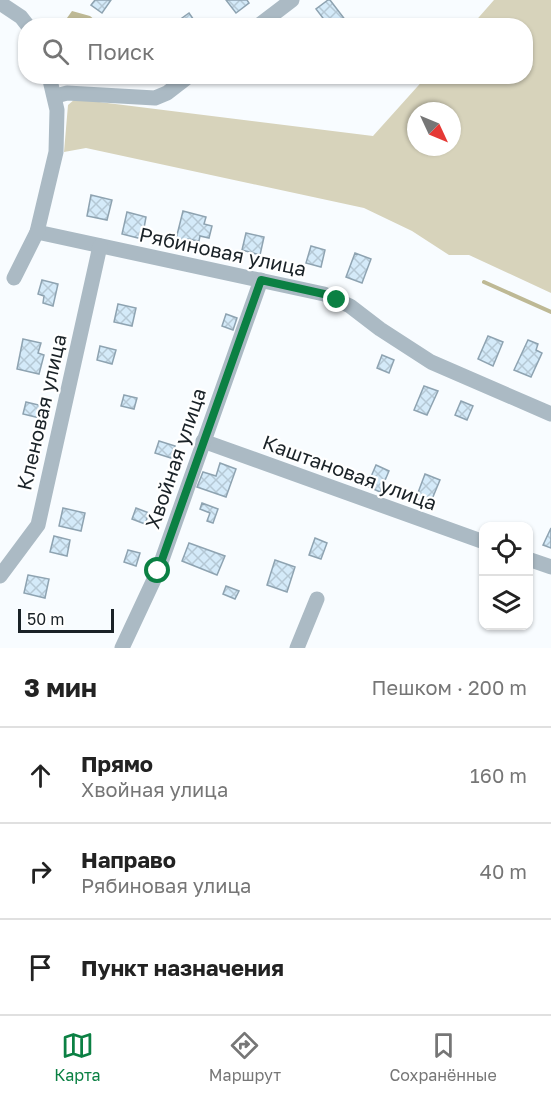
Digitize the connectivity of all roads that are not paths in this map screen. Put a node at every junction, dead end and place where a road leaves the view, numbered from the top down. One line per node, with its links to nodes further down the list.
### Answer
1 (292, 0): 4 (street)
2 (0, 3): 3 (street)
3 (22, 18)
4 (268, 18)
5 (52, 84): 7 (street)
6 (179, 84): 7 (street)
7 (56, 96): 8 (street)
8 (37, 232): 9 (street, Рябиновая улица); 10 (street)
9 (100, 246): 11 (street, Рябиновая улица); 17 (street, Кленовая улица)
10 (14, 278)
11 (261, 280): 12 (street, Рябиновая улица); 13 (street, Хвойная улица)
12 (551, 414)
13 (203, 441): 14 (street, Каштановая улица); 19 (street, Хвойная улица)
14 (479, 541)
15 (533, 561): 16 (street)
16 (551, 567)
17 (0, 576)
18 (317, 599): 20 (street)
19 (122, 648)
20 (297, 648)

